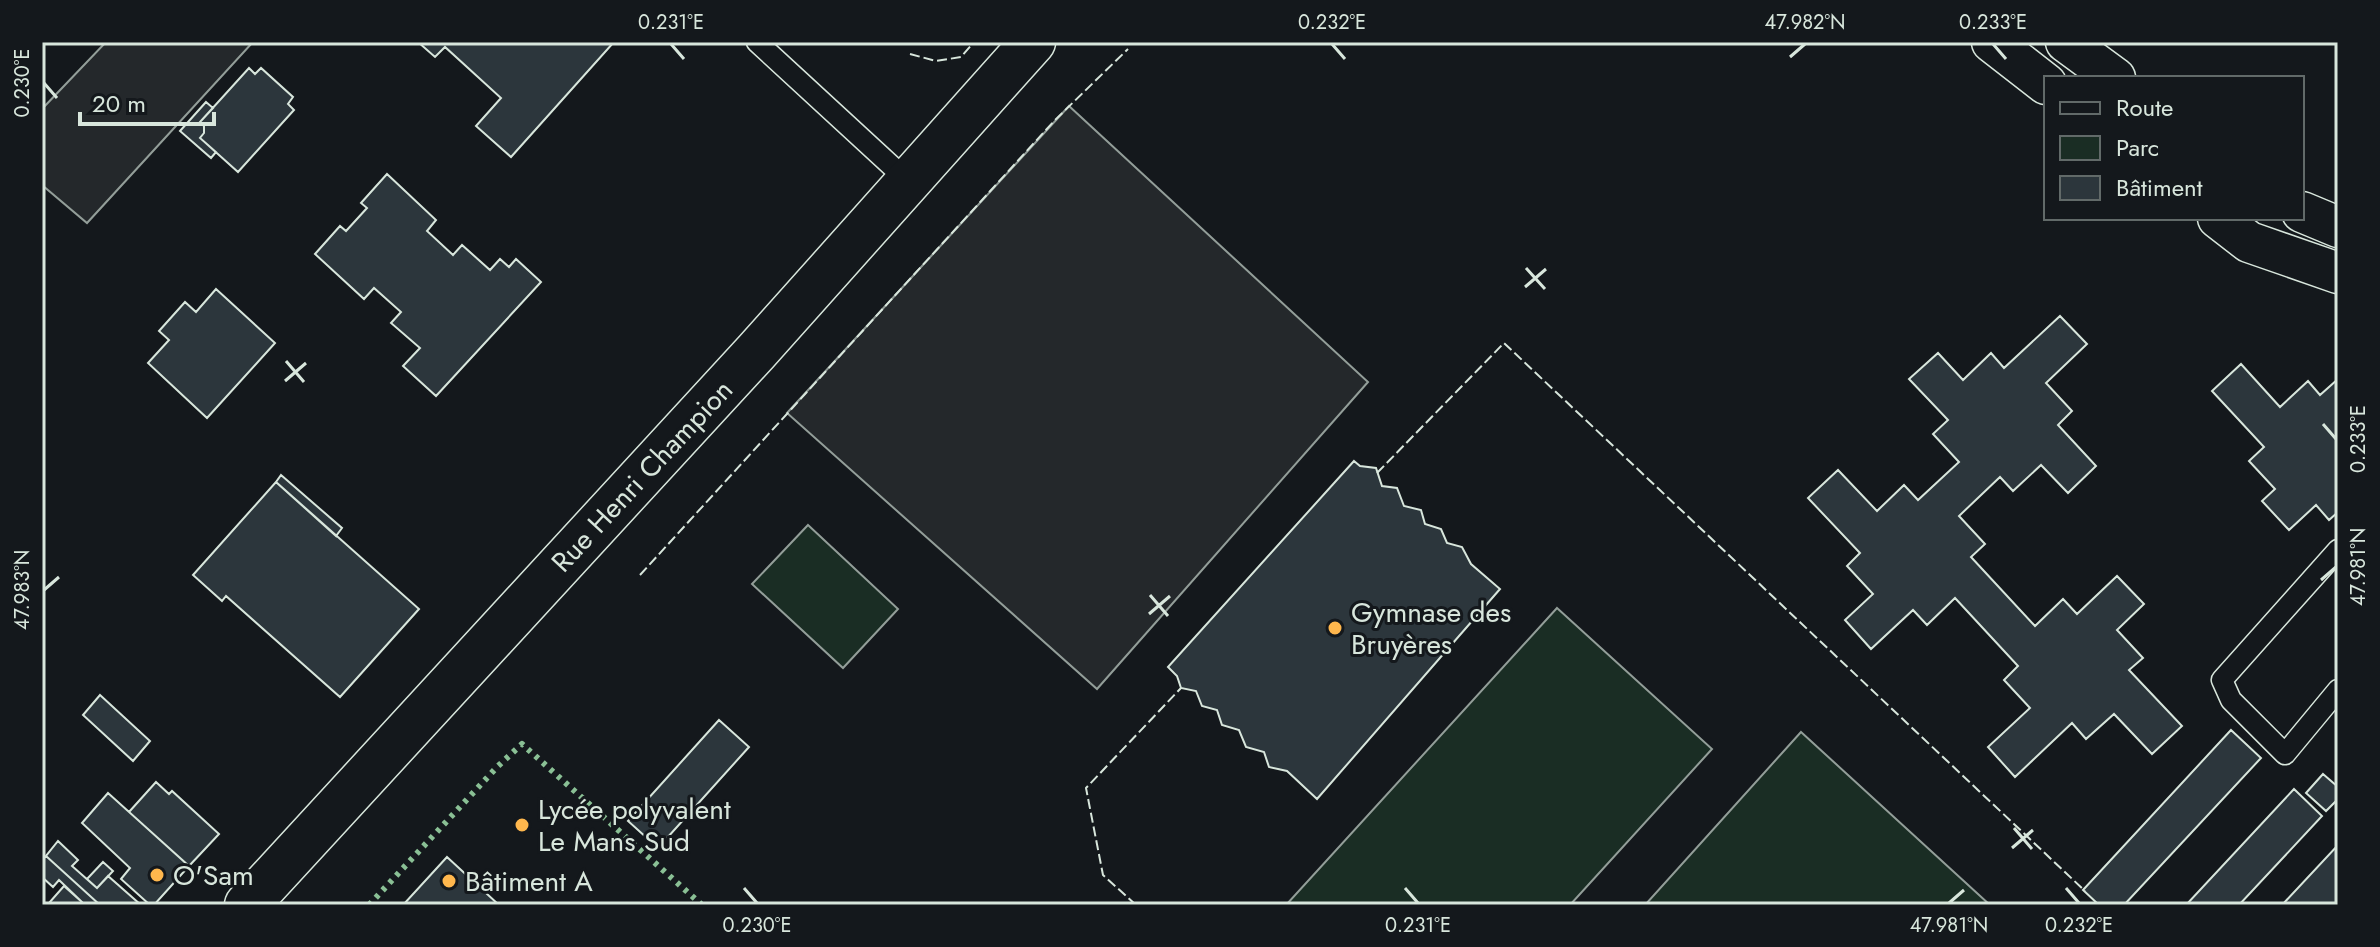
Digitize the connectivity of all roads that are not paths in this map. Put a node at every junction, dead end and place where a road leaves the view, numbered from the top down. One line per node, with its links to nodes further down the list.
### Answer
1 (757, 42): 7 (lane)
2 (1033, 42): 7 (street, Rue Henri Champion)
3 (1992, 42): 6 (street)
4 (2066, 42): 5 (street)
5 (2112, 76)
6 (2044, 82)
7 (909, 182): 14 (street, Rue Henri Champion)
8 (2304, 213): 10 (street)
9 (2221, 220): 11 (street)
10 (2338, 227)
11 (2338, 273)
12 (2338, 550): 13 (lane)
13 (2338, 690)
14 (247, 905)

